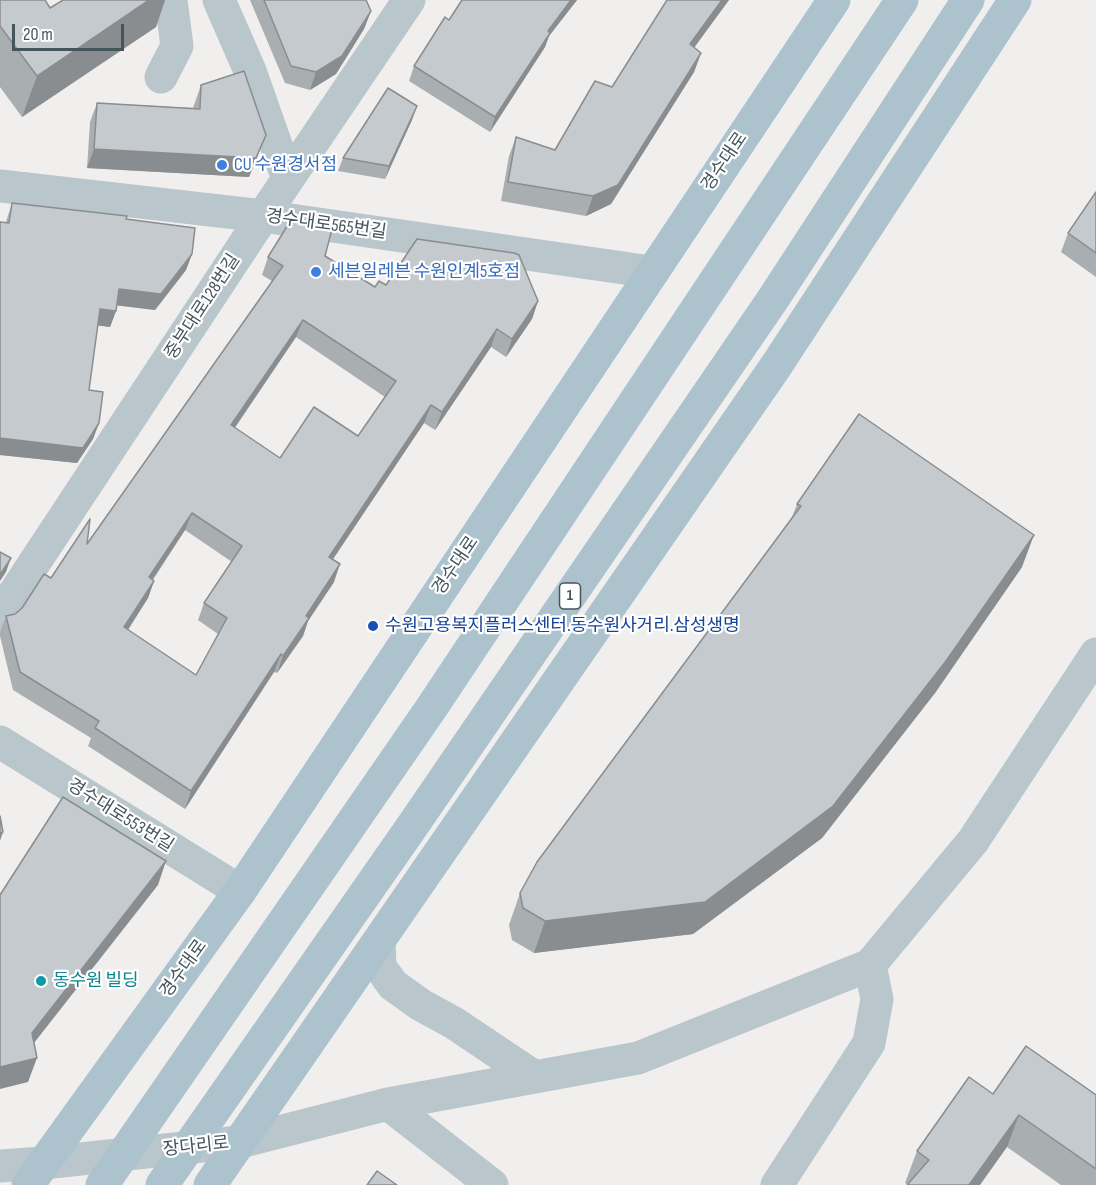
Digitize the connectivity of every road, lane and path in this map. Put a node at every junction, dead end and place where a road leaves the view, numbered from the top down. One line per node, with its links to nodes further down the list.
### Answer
1 (171, 0): 8 (street)
2 (219, 0): 9 (street)
3 (409, 0): 9 (street, 중부대로128번길)
4 (834, 0): 12 (main road, 경수대로)
5 (902, 0): 24 (main road, bridge)
6 (968, 0): 25 (main road, 1, bridge)
7 (1015, 0): 17 (main road)
8 (161, 77)
9 (288, 179): 11 (street, 중부대로128번길)
10 (0, 186): 11 (street, 경수대로565번길)
11 (263, 216): 12 (street, 경수대로565번길); 13 (street, 중부대로128번길)
12 (651, 272): 16 (main road, 경수대로)
13 (0, 615)
14 (1096, 654): 18 (street)
15 (0, 742): 16 (street, 경수대로553번길)
16 (240, 891): 23 (main road, 경수대로)
17 (379, 941): 19 (street); 21 (main road)
18 (870, 965): 19 (street, 장다리로); 28 (street)
19 (533, 1076): 20 (street, 장다리로)
20 (388, 1104): 21 (street, 장다리로); 27 (street)
21 (240, 1142): 23 (street, 장다리로); 26 (main road)
22 (0, 1166): 23 (street, 장다리로)
23 (36, 1174)
24 (102, 1185)
25 (162, 1185)
26 (210, 1185)
27 (492, 1185)
28 (777, 1185)

